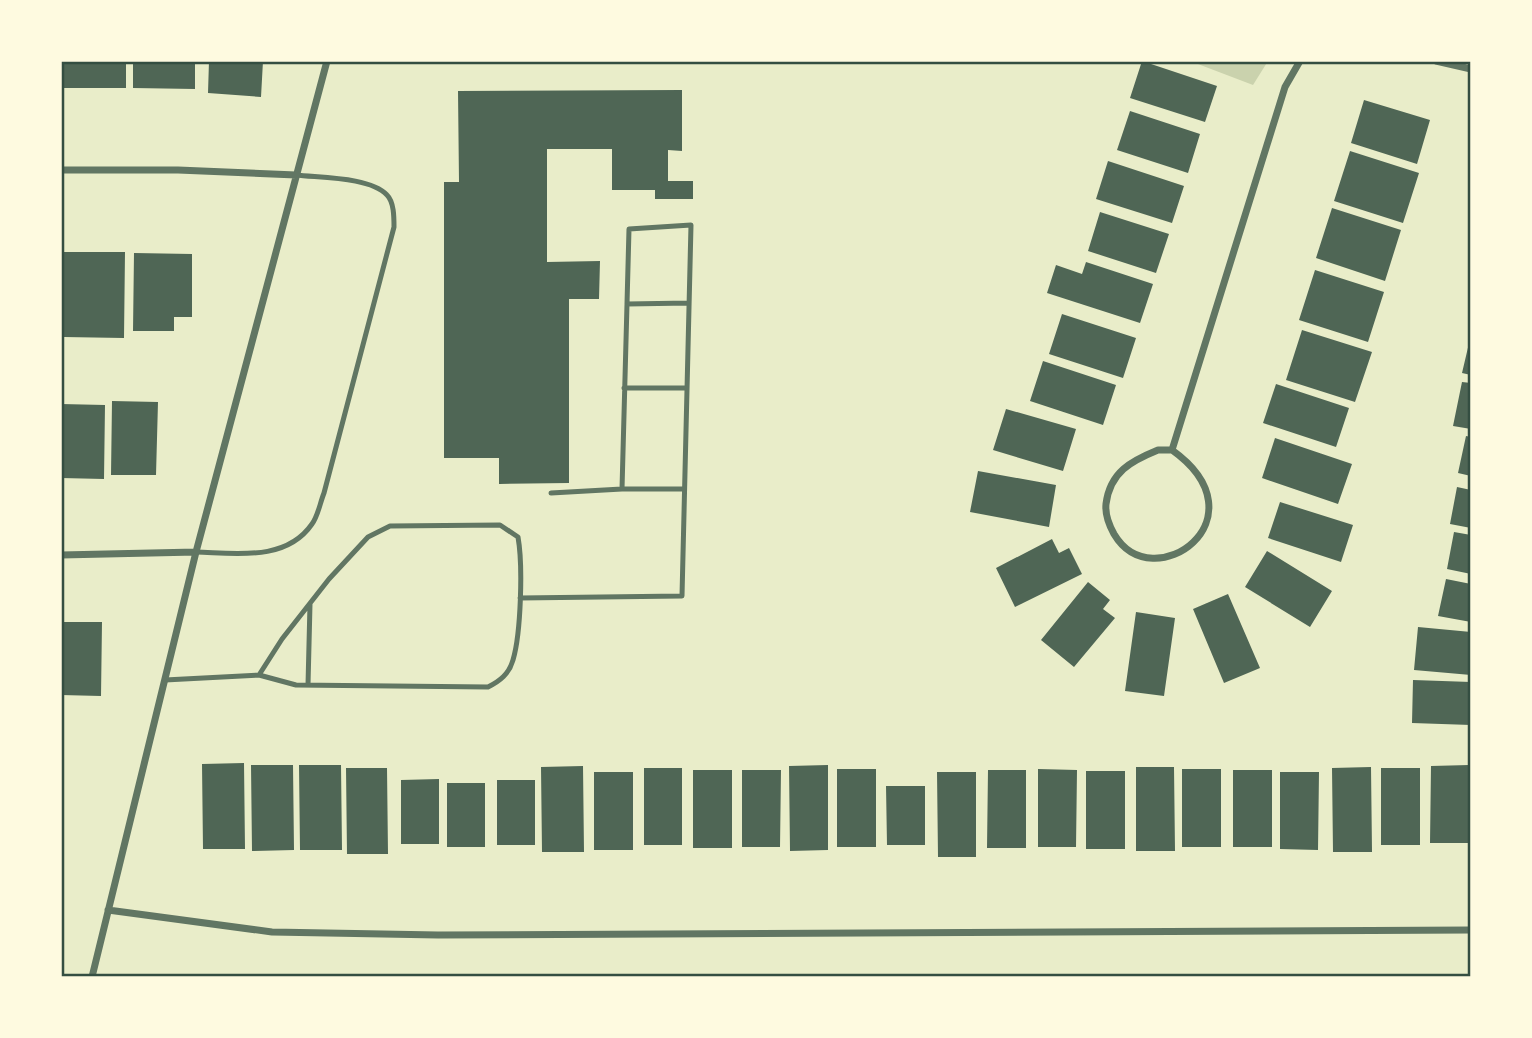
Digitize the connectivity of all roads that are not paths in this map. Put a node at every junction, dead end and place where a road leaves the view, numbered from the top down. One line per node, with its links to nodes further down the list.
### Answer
1 (327, 61): 6 (street)
2 (1300, 61): 11 (street)
3 (1436, 61): 4 (street)
4 (1471, 69)
5 (61, 170): 6 (street)
6 (296, 175): 15 (street); 15 (lane)
7 (689, 303): 8 (lane); 8 (lane); 10 (lane)
8 (627, 304): 9 (lane)
9 (624, 388): 10 (lane); 12 (lane)
10 (686, 388): 13 (lane)
11 (1172, 450): 11 (street)
12 (622, 489): 13 (lane); 14 (lane)
13 (683, 489): 17 (lane)
14 (551, 493)
15 (196, 552): 16 (street); 20 (street)
16 (61, 555)
17 (520, 598): 18 (lane); 21 (lane)
18 (310, 604): 19 (lane); 21 (lane)
19 (259, 675): 20 (lane); 21 (lane)
20 (164, 680): 22 (street)
21 (308, 685)
22 (108, 910): 23 (street); 24 (street)
23 (1471, 930)
24 (92, 977)

